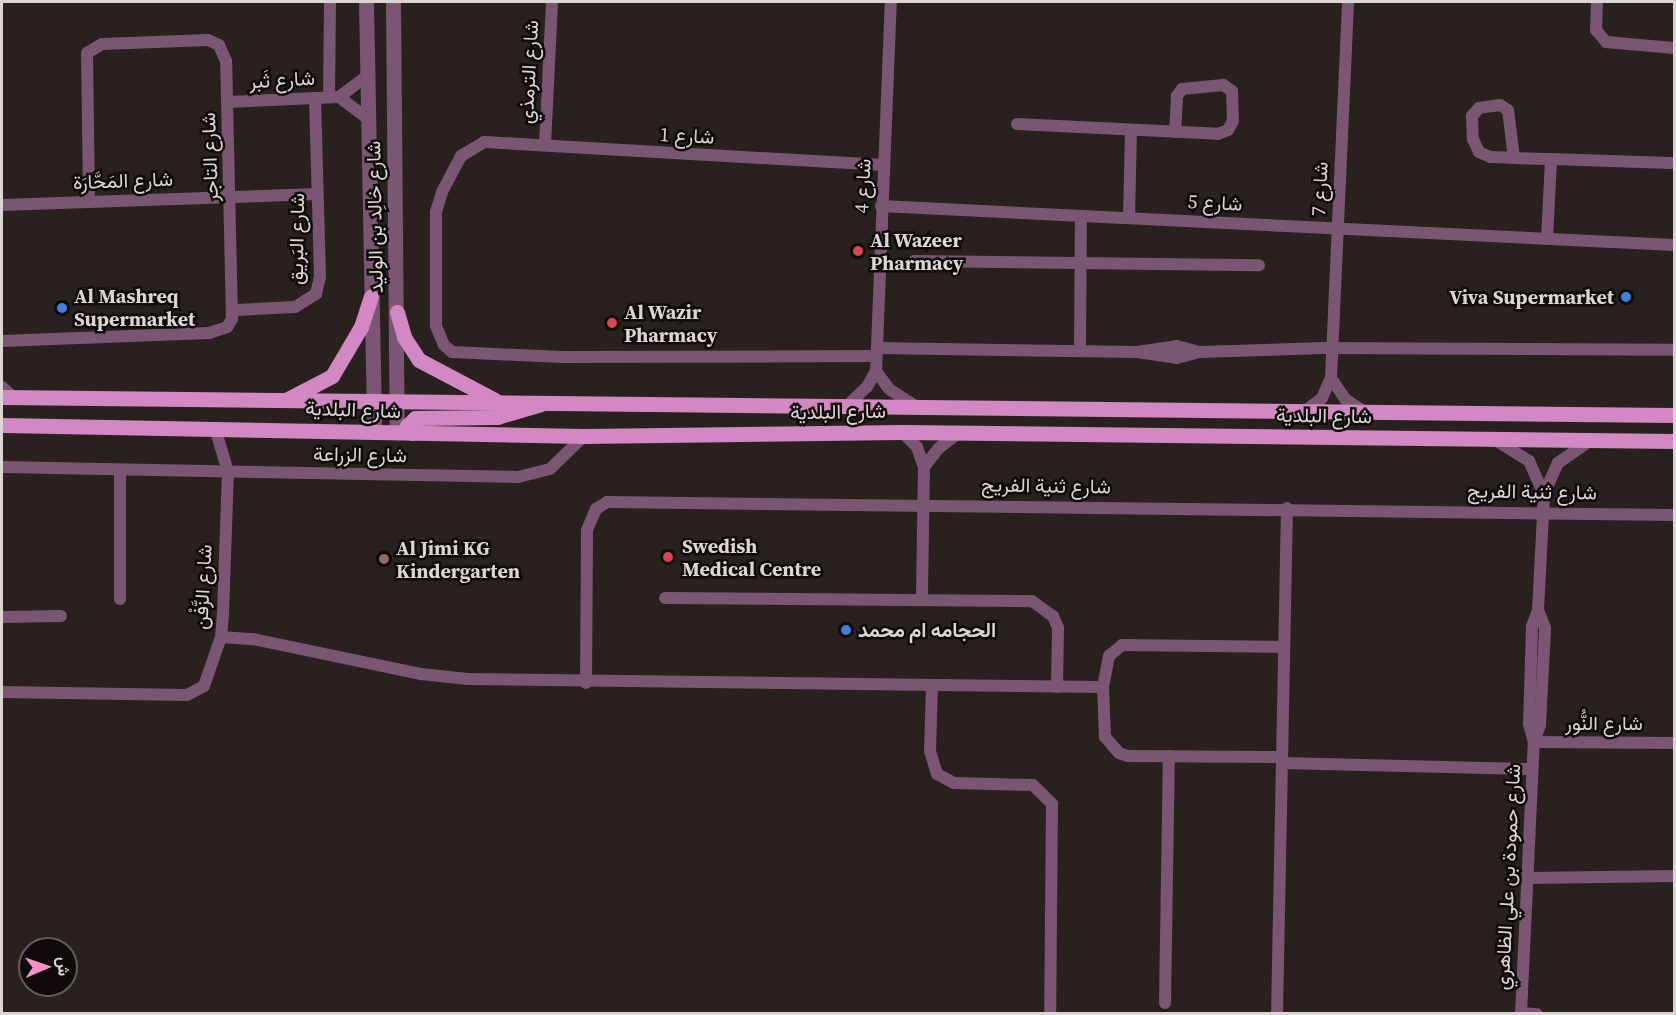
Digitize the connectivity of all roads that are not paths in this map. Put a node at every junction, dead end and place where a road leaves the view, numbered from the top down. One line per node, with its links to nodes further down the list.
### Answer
1 (330, 2): 10 (street)
2 (366, 2): 9 (street, شارع خالِد بن الوليد)
3 (393, 2): 37 (street, شارع خالِد بن الوليد)
4 (552, 2): 17 (street, شارع الترمذي)
5 (891, 2): 21 (street, شارع 4)
6 (1348, 2): 29 (street, شارع 7)
7 (1597, 2): 8 (street)
8 (1674, 48)
9 (367, 76): 10 (street, شارع ثَبر); 13 (street, شارع خالِد بن الوليد)
10 (334, 97): 11 (street, شارع ثَبر); 13 (street, شارع ثَبر)
11 (315, 98): 12 (street, شارع ثَبر); 22 (street, شارع البَريق)
12 (228, 102): 23 (street, شارع التاجر); 24 (street, شارع التاجر)
13 (368, 118): 35 (street, شارع خالِد بن الوليد)
14 (1017, 124): 15 (street)
15 (1131, 130): 16 (street); 28 (street)
16 (1175, 132): 16 (street)
17 (545, 145): 21 (street, شارع 1); 42 (street, شارع 1)
18 (1514, 158): 18 (street); 19 (street)
19 (1551, 159): 20 (street); 30 (street)
20 (1671, 163)
21 (883, 165): 26 (street, شارع 4)
22 (318, 194): 23 (street, شارع المَحَّارَة); 36 (street, شارع البَريق)
23 (231, 197): 24 (street, شارع المَحَّارَة); 36 (street, شارع التاجر)
24 (89, 202): 25 (street, شارع المَحَّارَة)
25 (2, 205)
26 (881, 206): 27 (street, شارع 5); 42 (street, شارع 4)
27 (1080, 217): 28 (street, شارع 5); 33 (street)
28 (1129, 218): 29 (street, شارع 5)
29 (1338, 228): 30 (street, شارع 5); 39 (street, شارع 7)
30 (1547, 239): 31 (street, شارع 5)
31 (1674, 245)
32 (914, 261): 33 (street)
33 (1080, 262): 34 (street); 41 (street)
34 (1259, 265)
35 (371, 297): 46 (main road); 47 (street, شارع خالِد بن الوليد)
36 (235, 310): 38 (street)
37 (397, 312): 48 (street, شارع خالِد بن الوليد); 49 (main road)
38 (2, 341)
39 (1332, 348): 40 (street); 41 (street); 44 (street, شارع 7)
40 (1674, 350)
41 (1080, 351): 42 (street)
42 (877, 352): 43 (street, شارع 4)
43 (876, 371): 51 (street); 52 (street)
44 (1332, 378): 53 (street); 54 (street)
45 (5, 394): 46 (main road, شارع البلدية)
46 (283, 401): 47 (main road, شارع البلدية)
47 (374, 402): 48 (main road, شارع البلدية); 58 (street, شارع خالِد بن الوليد)
48 (396, 402): 49 (main road, شارع البلدية); 60 (street, شارع خالِد بن الوليد)
49 (498, 402): 50 (main road, شارع البلدية)
50 (544, 402): 51 (main road, شارع البلدية); 60 (main road)
51 (847, 406): 52 (main road, شارع البلدية)
52 (916, 406): 53 (main road, شارع البلدية)
53 (1305, 411): 54 (main road, شارع البلدية)
54 (1366, 412): 55 (main road, شارع البلدية)
55 (1674, 415)
56 (2, 425): 57 (main road, شارع البلدية)
57 (215, 428): 58 (main road, شارع البلدية); 69 (street, شارع الزَّفْن)
58 (374, 432): 60 (main road, شارع البلدية)
59 (902, 432): 61 (main road, شارع البلدية); 62 (main road, شارع البلدية); 67 (street)
60 (405, 433): 62 (main road, شارع البلدية)
61 (958, 433): 63 (main road, شارع البلدية); 67 (street)
62 (584, 436): 69 (street, شارع الزراعة)
63 (1491, 440): 64 (main road, شارع البلدية); 70 (street)
64 (1590, 441): 65 (main road, شارع البلدية); 70 (street, شارع حمودة بن علي الظاهري)
65 (1674, 441)
66 (2, 467): 68 (street, شارع الزراعة)
67 (924, 467): 71 (street)
68 (120, 470): 69 (street, شارع الزراعة); 76 (street)
69 (228, 472): 80 (street, شارع الزَّفْن)
70 (1544, 494): 73 (street, شارع حمودة بن علي الظاهري)
71 (924, 504): 72 (street, شارع ثنية الفريج); 77 (street); 82 (street, شارع ثنية الفريج)
72 (1287, 508): 73 (street, شارع ثنية الفريج); 81 (street)
73 (1542, 512): 74 (street, شارع ثنية الفريج); 87 (street, شارع حمودة بن علي الظاهري)
74 (1674, 515)
75 (665, 597): 77 (street)
76 (120, 599)
77 (922, 600): 84 (street)
78 (2, 616): 79 (street)
79 (61, 616)
80 (221, 637): 82 (street); 86 (street, شارع الزَّفْن)
81 (1284, 647): 85 (street); 90 (street)
82 (586, 683): 83 (street)
83 (933, 685): 84 (street); 96 (street)
84 (1057, 687): 85 (street)
85 (1103, 687): 89 (street)
86 (2, 692)
87 (1534, 742): 88 (street, شارع النُّور); 91 (street, شارع حمودة بن علي الظاهري)
88 (1674, 743)
89 (1169, 756): 90 (street); 94 (street)
90 (1282, 760): 91 (street); 97 (street)
91 (1532, 769): 93 (street, شارع حمودة بن علي الظاهري)
92 (1674, 876): 93 (street)
93 (1528, 878): 95 (street, شارع حمودة بن علي الظاهري)
94 (1165, 1003)
95 (1521, 1013): 98 (street)
96 (1050, 1014)
97 (1277, 1014)
98 (1537, 1014)

